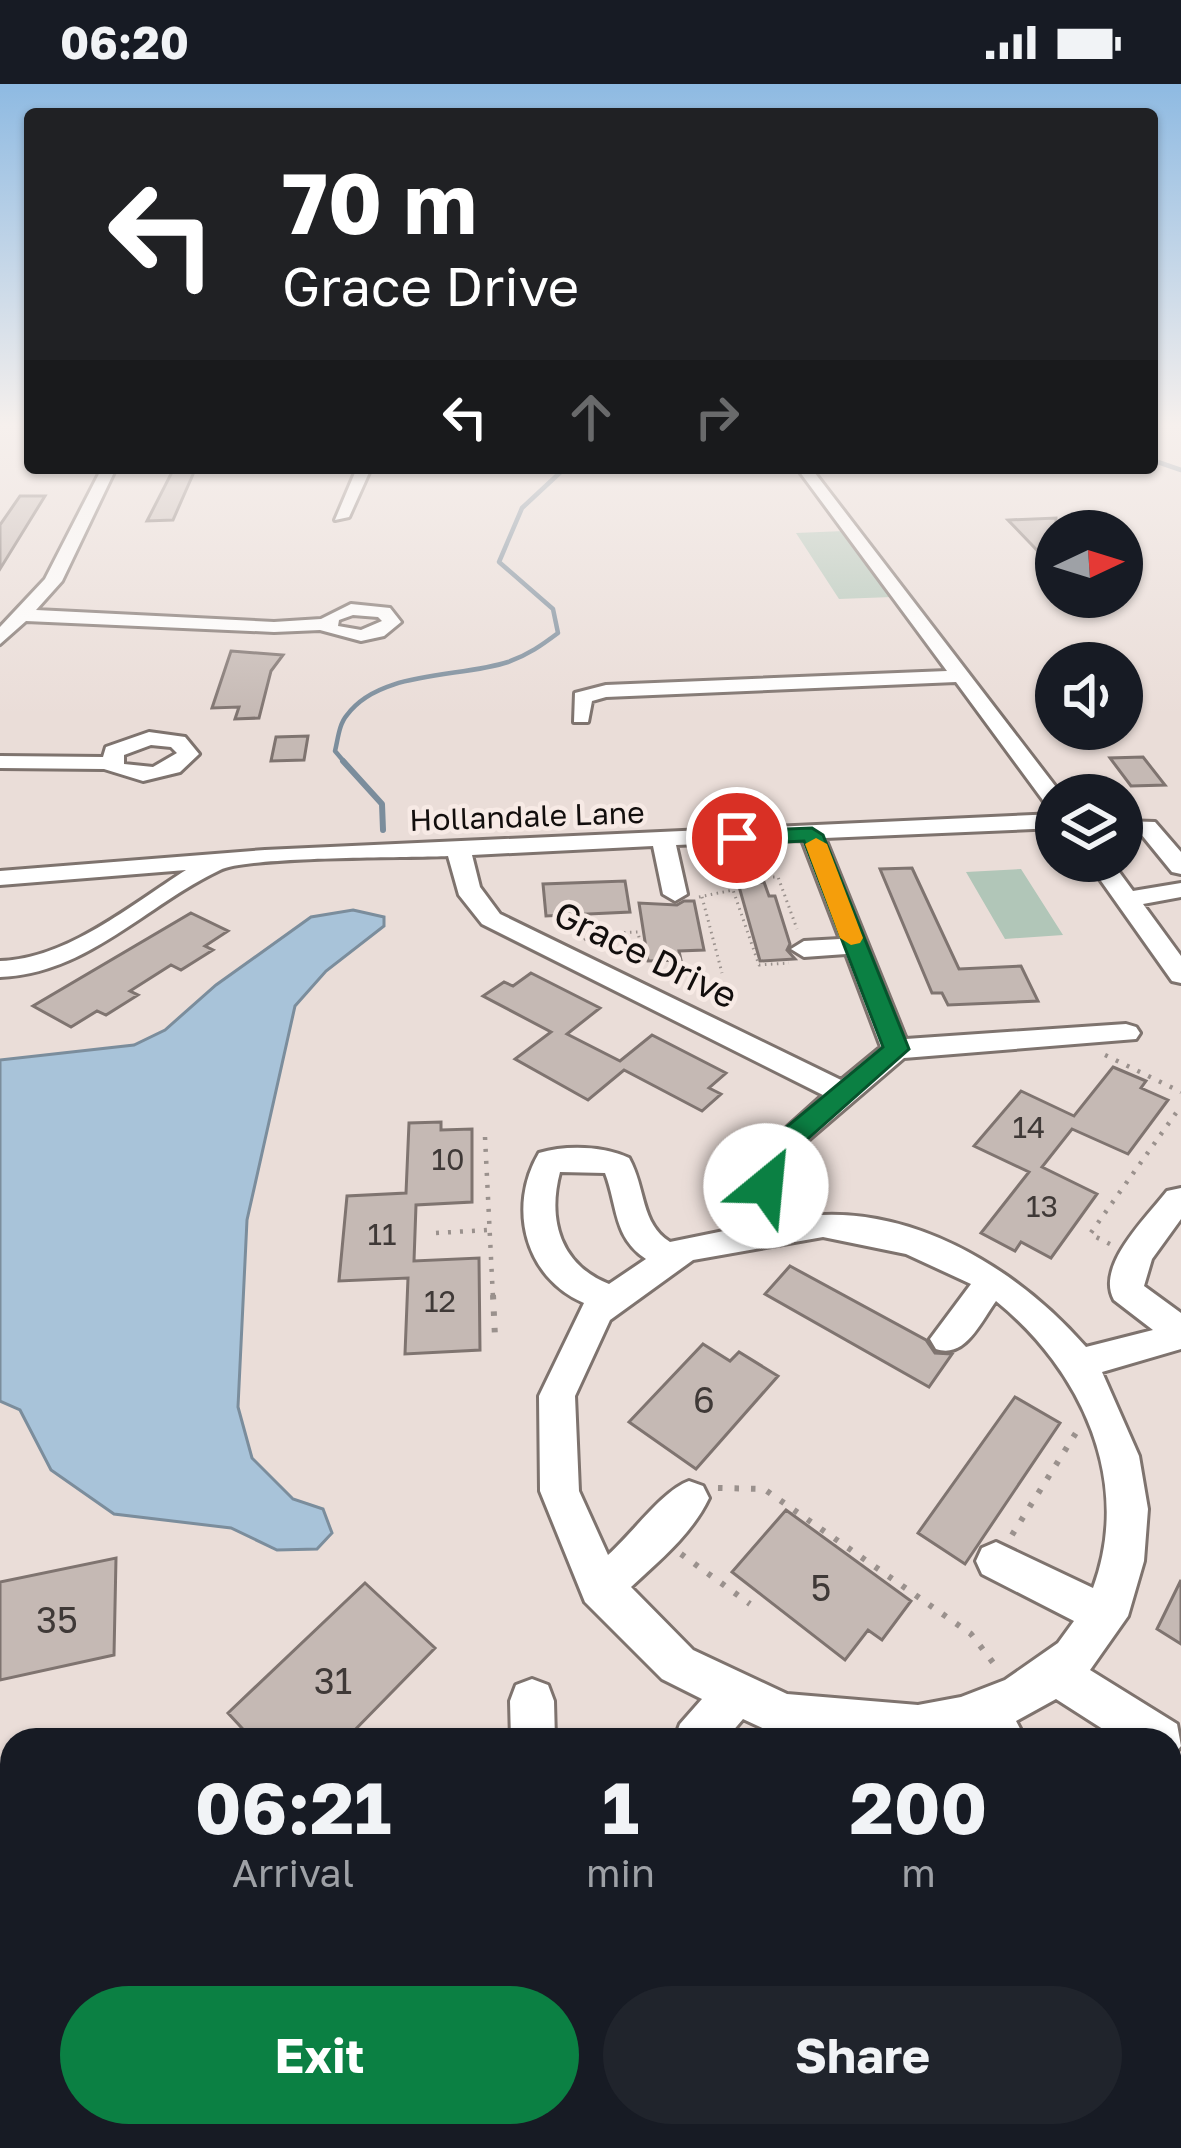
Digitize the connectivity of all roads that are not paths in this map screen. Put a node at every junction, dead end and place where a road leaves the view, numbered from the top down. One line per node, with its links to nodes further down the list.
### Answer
1 (82, 523): 3 (street)
2 (846, 523): 6 (street)
3 (23, 616): 4 (street); 5 (street)
4 (326, 624)
5 (0, 638)
6 (962, 676): 7 (street); 10 (street)
7 (580, 718)
8 (0, 762): 9 (street)
9 (110, 762)
10 (1035, 774)
11 (1035, 822): 14 (street, Hollandale Lane)
12 (1178, 824): 13 (street)
13 (1143, 827)
14 (812, 835): 16 (street, Hollandale Lane); 25 (street)
15 (1143, 835): 19 (street)
16 (662, 841): 17 (street, Hollandale Lane); 23 (street)
17 (459, 848): 18 (street, Hollandale Lane); 31 (street, Grace Drive)
18 (219, 860): 20 (street, Hollandale Lane); 27 (street)
19 (1181, 867)
20 (0, 878)
21 (1114, 882): 24 (street)
22 (1181, 890): 24 (street)
23 (675, 894)
24 (1127, 900): 28 (street)
25 (855, 946): 26 (street); 30 (street)
26 (797, 956)
27 (0, 969)
28 (1181, 975)
29 (1126, 1033): 30 (street)
30 (896, 1049): 31 (street)
31 (841, 1092): 33 (street)
32 (1178, 1199): 37 (street)
33 (780, 1226): 34 (street); 35 (street)
34 (668, 1257): 36 (street); 36 (street)
35 (993, 1280): 38 (street); 39 (street)
36 (610, 1299): 42 (street)
37 (1181, 1332): 39 (street)
38 (948, 1339)
39 (1083, 1362): 43 (street)
40 (689, 1498): 42 (street)
41 (996, 1561): 43 (street)
42 (600, 1588): 45 (street)
43 (1107, 1616): 44 (street)
44 (1037, 1685): 49 (street); 50 (street)
45 (734, 1696): 46 (street); 47 (street)
46 (706, 1728)
47 (817, 1728)
48 (894, 1728): 49 (street)
49 (988, 1728)
50 (1134, 1728)

